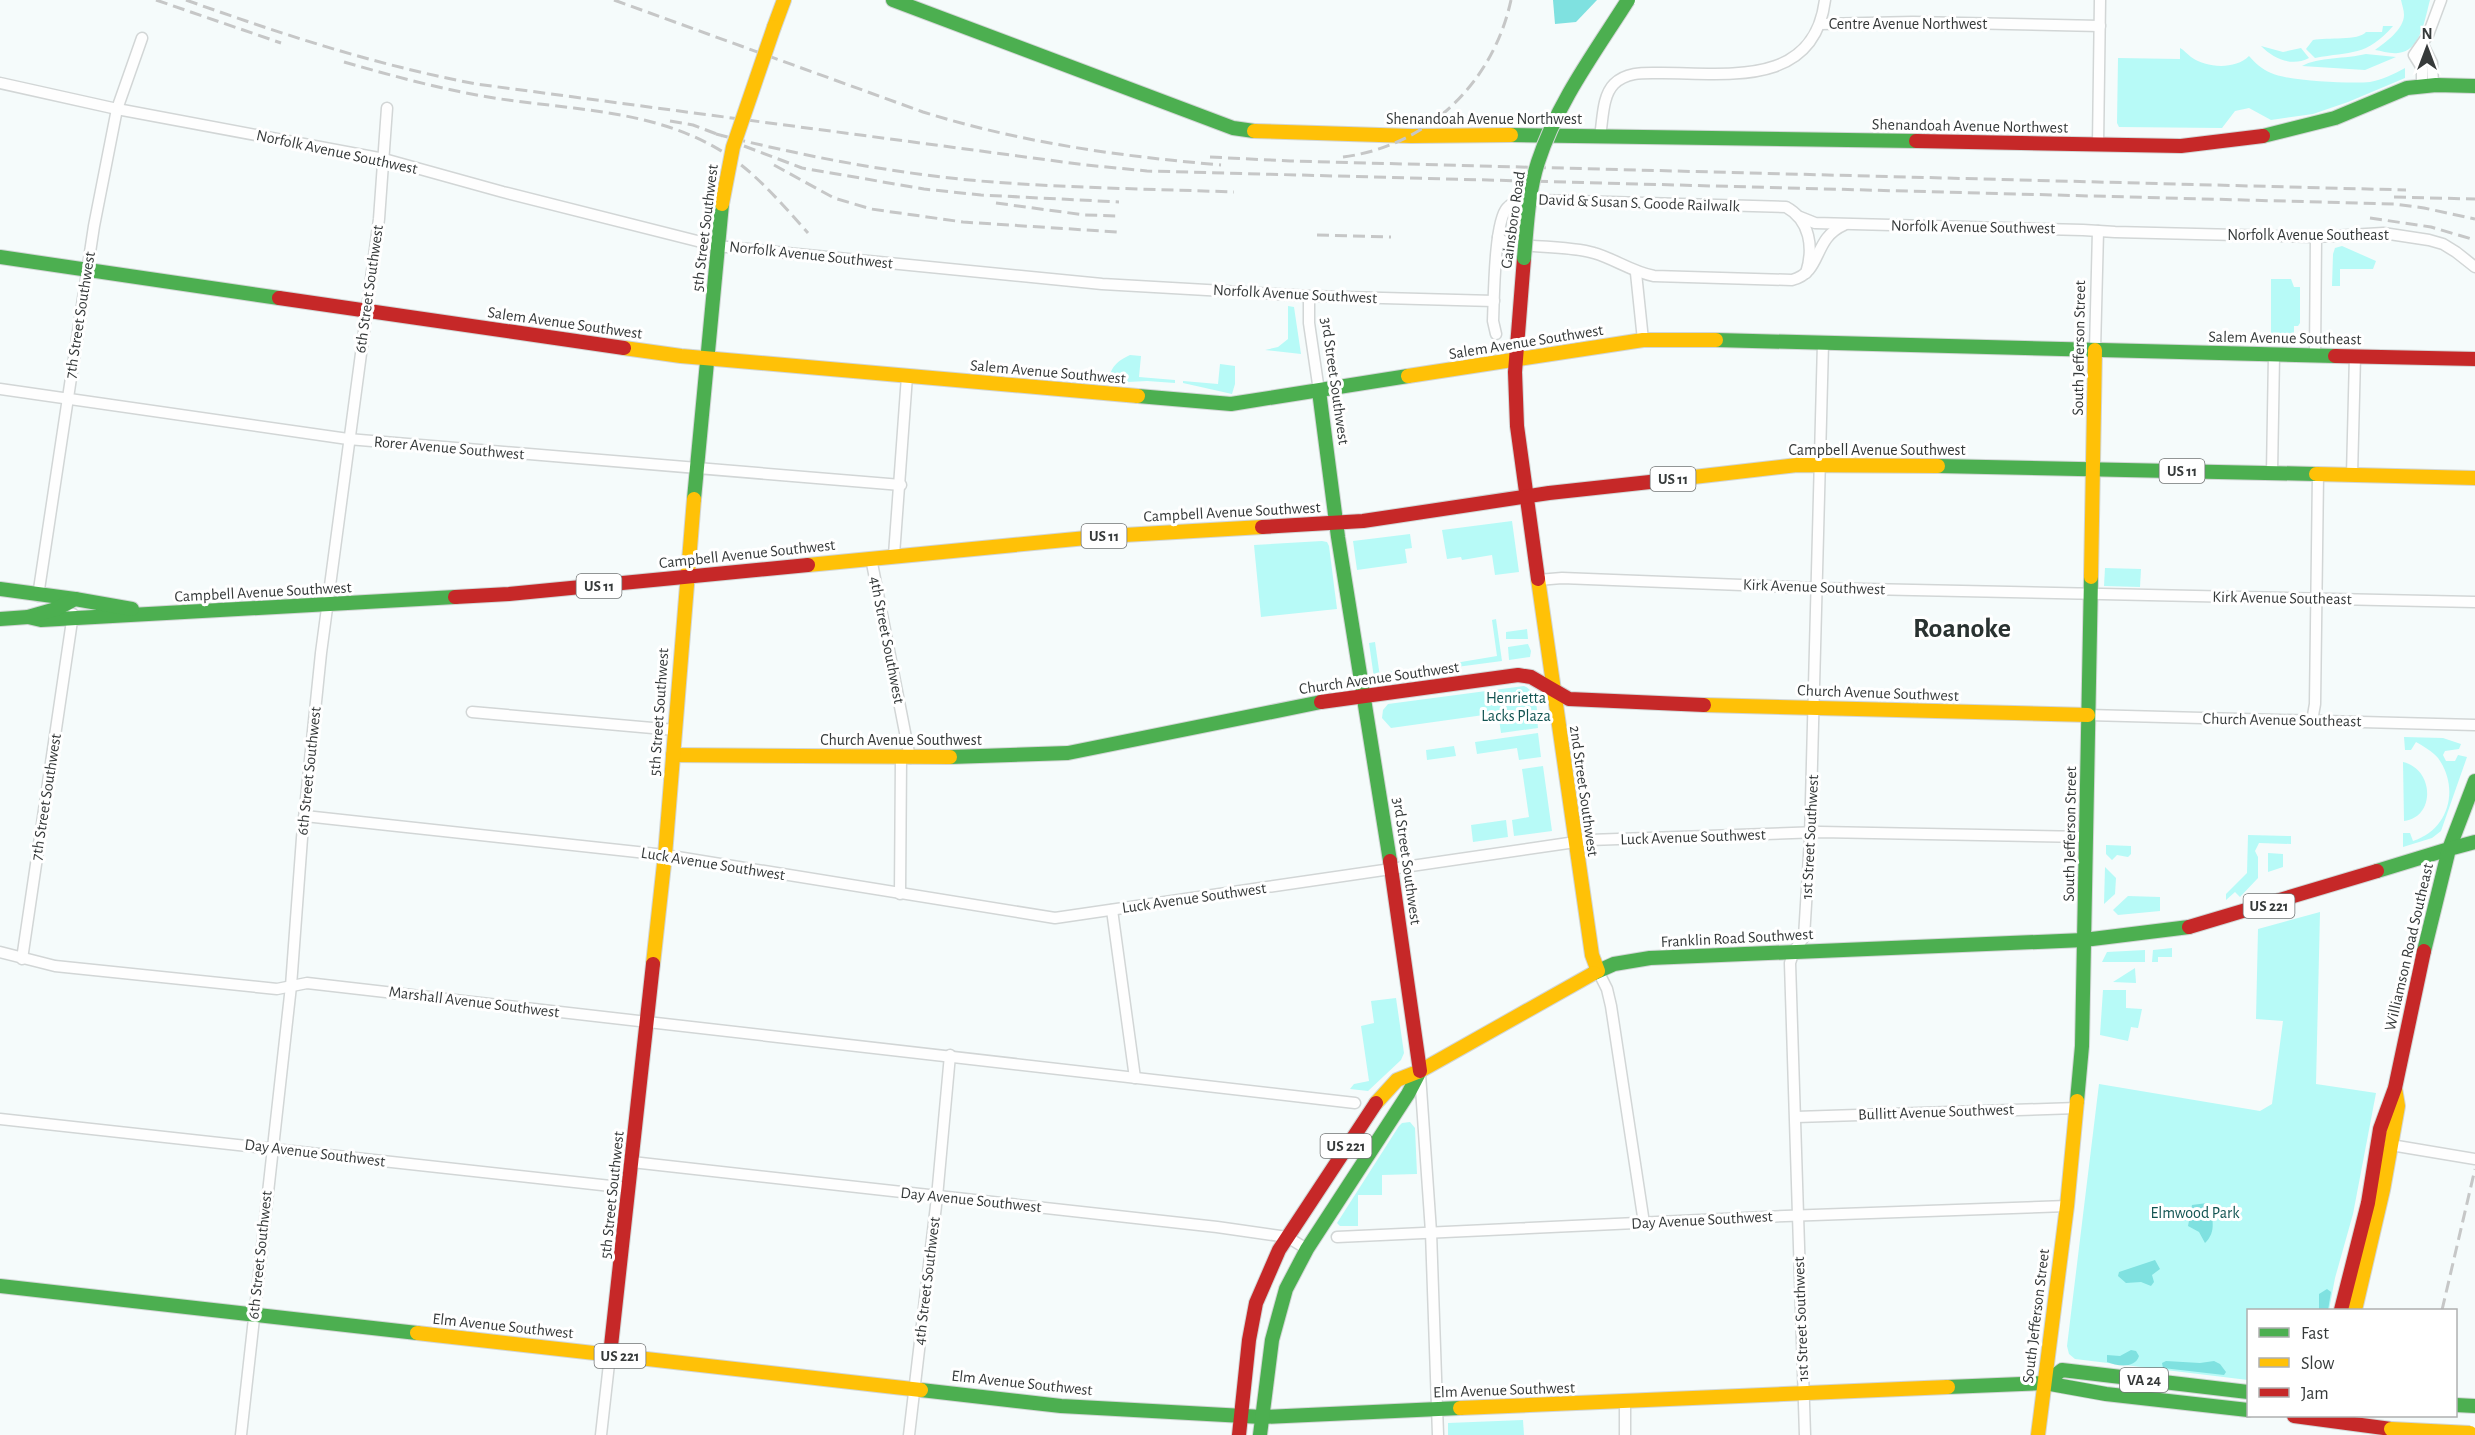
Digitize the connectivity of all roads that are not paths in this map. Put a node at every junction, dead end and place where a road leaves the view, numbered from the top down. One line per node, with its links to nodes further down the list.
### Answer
1 (784, 0): 24 (main road, 5th Street Southwest, bridge)
2 (893, 0): 16 (main road, Shenandoah Avenue Northwest)
3 (1628, 0): 42 (main road, Gainsboro Road, bridge)
4 (1825, 0): 7 (street)
5 (2100, 0): 8 (street)
6 (2441, 0): 10 (street)
7 (1820, 24): 8 (street, Centre Avenue Northwest); 16 (street, Centre Avenue Northwest)
8 (2100, 26): 17 (street)
9 (142, 38): 15 (street, 7th Street Southwest)
10 (2423, 45): 12 (street); 12 (street)
11 (0, 83): 15 (street, Norfolk Avenue Southwest)
12 (2427, 86): 13 (main road, Shenandoah Avenue Northwest); 17 (main road, Shenandoah Avenue Northwest)
13 (2475, 86)
14 (387, 108): 18 (street, 6th Street Southwest)
15 (117, 110): 18 (street, Norfolk Avenue Southwest); 27 (street, 7th Street Southwest)
16 (1600, 136): 17 (main road, Shenandoah Avenue Northwest)
17 (2098, 145)
18 (384, 159): 24 (street, Norfolk Avenue Southwest); 32 (street, 6th Street Southwest)
19 (1800, 217): 20 (street, Norfolk Avenue Southwest); 22 (street, David & Susan S. Goode Railwalk); 29 (street)
20 (1848, 224): 21 (street, Norfolk Avenue Southwest); 29 (street)
21 (2098, 231): 23 (street, Norfolk Avenue Southeast); 36 (street, South Jefferson Street)
22 (1498, 237): 28 (street); 31 (street)
23 (2316, 237): 26 (street, Norfolk Avenue Southeast); 38 (street)
24 (717, 246): 30 (street, Norfolk Avenue Southwest); 40 (main road, 5th Street Southwest)
25 (0, 257): 27 (main road, Salem Avenue Southwest)
26 (2475, 267)
27 (87, 270): 32 (main road, Salem Avenue Southwest); 46 (street, 7th Street Southwest)
28 (1636, 273): 29 (street); 34 (street)
29 (1806, 273)
30 (1309, 296): 31 (street, Norfolk Avenue Southwest); 45 (street, 3rd Street Southwest)
31 (1494, 301): 33 (street)
32 (367, 312): 40 (main road, Salem Avenue Southwest); 47 (street, 6th Street Southwest)
33 (1496, 334)
34 (1643, 340): 35 (main road, Salem Avenue Southwest); 42 (main road, Salem Avenue Southwest)
35 (1823, 343): 36 (main road, Salem Avenue Southwest); 48 (street, 1st Street Southwest)
36 (2095, 350): 37 (main road, Salem Avenue Southeast); 50 (main road, South Jefferson Street)
37 (2274, 355): 38 (main road, Salem Avenue Southeast); 51 (street)
38 (2315, 356): 39 (main road, Salem Avenue Southeast)
39 (2355, 356): 41 (main road, Salem Avenue Southeast); 53 (street)
40 (707, 359): 43 (main road, Salem Avenue Southwest); 49 (main road, 5th Street Southwest)
41 (2475, 359)
42 (1516, 360): 45 (main road, Salem Avenue Southwest); 56 (main road, 2nd Street Southwest)
43 (907, 376): 45 (main road, Salem Avenue Southwest); 55 (street, 4th Street Southwest)
44 (0, 390): 46 (street, Rorer Avenue Southwest)
45 (1320, 391): 57 (main road, 3rd Street Southwest)
46 (67, 400): 47 (street, Rorer Avenue Southwest); 65 (street, 7th Street Southwest)
47 (348, 439): 49 (street, Rorer Avenue Southwest); 69 (street, 6th Street Southwest)
48 (1820, 464): 50 (main road, Campbell Avenue Southwest / US 11); 56 (main road, Campbell Avenue Southwest / US 11); 63 (street, 1st Street Southwest)
49 (698, 469): 55 (street, Rorer Avenue Southwest); 60 (main road, 5th Street Southwest)
50 (2092, 469): 51 (main road, US 11); 64 (main road, South Jefferson Street)
51 (2272, 473): 52 (main road, US 11)
52 (2318, 474): 53 (main road, US 11); 67 (street)
53 (2352, 475): 54 (main road, US 11)
54 (2475, 478)
55 (901, 485): 58 (street, 4th Street Southwest)
56 (1527, 497): 57 (main road, Campbell Avenue Southwest / US 11); 61 (main road, 2nd Street Southwest)
57 (1337, 523): 58 (main road, Campbell Avenue Southwest / US 11); 76 (main road, 3rd Street Southwest)
58 (894, 555): 59 (main road, Campbell Avenue Southwest / US 11)
59 (871, 558): 60 (main road, Campbell Avenue Southwest / US 11); 84 (street, 4th Street Southwest)
60 (687, 576): 69 (main road, Campbell Avenue Southwest / US 11); 82 (main road, 5th Street Southwest)
61 (1538, 580): 63 (street, Kirk Avenue Southwest); 75 (main road, 2nd Street Southwest)
62 (0, 588): 65 (main road)
63 (1817, 588): 64 (street, Kirk Avenue Southwest); 77 (street, 1st Street Southwest)
64 (2090, 594): 67 (street, Kirk Avenue Southeast); 79 (main road, South Jefferson Street)
65 (38, 596): 66 (main road); 70 (main road)
66 (75, 599): 70 (main road, Campbell Avenue Southwest / US 11); 71 (main road, Campbell Avenue Southwest / US 11); 73 (street, 7th Street Southwest)
67 (2316, 599): 68 (street, Kirk Avenue Southeast); 80 (street)
68 (2475, 602)
69 (327, 606): 71 (main road, Campbell Avenue Southwest / US 11); 86 (street, 6th Street Southwest)
70 (56, 609): 72 (main road, Campbell Avenue Southwest / US 11); 73 (main road)
71 (156, 613): 73 (main road, Campbell Avenue Southwest / US 11)
72 (28, 617): 73 (main road, Campbell Avenue Southwest / US 11); 74 (main road, Campbell Avenue Southwest / US 11)
73 (72, 618): 99 (street, 7th Street Southwest)
74 (0, 619)
75 (1553, 690): 76 (main road, Church Avenue Southwest); 77 (main road, Church Avenue Southwest); 90 (main road, 2nd Street Southwest)
76 (1364, 696): 84 (main road, Church Avenue Southwest); 93 (main road, 3rd Street Southwest)
77 (1814, 708): 79 (main road, Church Avenue Southwest); 87 (street, 1st Street Southwest)
78 (472, 712): 82 (street)
79 (2088, 715): 80 (street, Church Avenue Southeast); 88 (main road, South Jefferson Street)
80 (2312, 721): 81 (street, Church Avenue Southeast)
81 (2475, 725)
82 (675, 730): 83 (main road, 5th Street Southwest)
83 (673, 755): 84 (main road, Church Avenue Southwest); 92 (main road, 5th Street Southwest)
84 (905, 758): 94 (street, 4th Street Southwest)
85 (2475, 781): 91 (main road, Williamson Road Southeast)
86 (305, 816): 92 (street, Luck Avenue Southwest); 101 (street, 6th Street Southwest)
87 (1811, 832): 88 (street, Luck Avenue Southwest); 90 (street, Luck Avenue Southwest); 97 (street, 1st Street Southwest)
88 (2087, 837): 96 (main road, South Jefferson Street)
89 (2475, 842): 91 (main road)
90 (1575, 843): 93 (street, Luck Avenue Southwest); 100 (main road, 2nd Street Southwest)
91 (2449, 849): 96 (main road, US 221); 110 (main road, Williamson Road Southeast)
92 (665, 855): 94 (street, Luck Avenue Southwest); 102 (main road, 5th Street Southwest)
93 (1391, 868): 95 (street, Luck Avenue Southwest); 104 (main road, 3rd Street Southwest)
94 (900, 894): 95 (street, Luck Avenue Southwest)
95 (1112, 910): 105 (street)
96 (2084, 940): 97 (main road, Franklin Road Southwest / US 221); 107 (main road, South Jefferson Street)
97 (1794, 951): 100 (main road, Franklin Road Southwest / US 221); 108 (street, 1st Street Southwest)
98 (0, 952): 99 (street, Marshall Avenue Southwest)
99 (22, 959): 101 (street, Marshall Avenue Southwest)
100 (1598, 971): 104 (main road, Franklin Road Southwest / US 221); 118 (street, 2nd Street Southwest)
101 (291, 986): 102 (street, Marshall Avenue Southwest); 111 (street, 6th Street Southwest)
102 (648, 1022): 103 (street, Marshall Avenue Southwest); 113 (main road, 5th Street Southwest)
103 (950, 1055): 105 (street, Marshall Avenue Southwest); 115 (street, 4th Street Southwest)
104 (1420, 1071): 119 (street, 3rd Street Southwest); 120 (main road, Franklin Road Southwest / US 221); 122 (main road, US 221)
105 (1135, 1078): 106 (street, Marshall Avenue Southwest)
106 (1355, 1102)
107 (2077, 1108): 108 (street, Bullitt Avenue Southwest); 116 (main road, South Jefferson Street)
108 (1796, 1117): 117 (street, 1st Street Southwest)
109 (0, 1119): 111 (street, Day Avenue Southwest)
110 (2385, 1144): 112 (street); 124 (main road, Williamson Road Southeast); 125 (main road, Williamson Road Southeast)
111 (272, 1147): 114 (street, Day Avenue Southwest); 126 (street, 6th Street Southwest)
112 (2475, 1159)
113 (632, 1162): 114 (main road, 5th Street Southwest); 115 (street, Day Avenue Southwest)
114 (629, 1188): 127 (main road, 5th Street Southwest)
115 (937, 1197): 120 (street, Day Avenue Southwest); 129 (street, 4th Street Southwest)
116 (2067, 1206): 117 (street, Day Avenue Southwest); 128 (main road, South Jefferson Street)
117 (1798, 1215): 118 (street, Day Avenue Southwest); 131 (street, 1st Street Southwest)
118 (1644, 1223): 119 (street, Day Avenue Southwest)
119 (1431, 1232): 121 (street, Day Avenue Southwest); 135 (street, 3rd Street Southwest)
120 (1287, 1238): 122 (street, Day Avenue Southwest); 137 (main road, Franklin Road Southwest / US 221)
121 (1337, 1238)
122 (1307, 1249): 138 (main road, US 221)
123 (0, 1286): 126 (main road, Elm Avenue Southwest / US 221)
124 (2341, 1309)
125 (2355, 1309)
126 (253, 1315): 127 (main road, Elm Avenue Southwest / US 221); 142 (street, 6th Street Southwest)
127 (610, 1354): 129 (main road, Elm Avenue Southwest / US 221); 143 (street, 5th Street Southwest)
128 (2045, 1383): 130 (main road, VA 24); 131 (main road, Elm Avenue Southwest); 136 (main road, VA 24); 150 (main road, South Jefferson Street)
129 (914, 1388): 137 (main road, Elm Avenue Southwest / US 221); 144 (street, 4th Street Southwest)
130 (2247, 1392)
131 (1804, 1394): 132 (main road, Elm Avenue Southwest); 149 (street, 1st Street Southwest)
132 (1625, 1401): 135 (main road, Elm Avenue Southwest); 148 (street)
133 (2457, 1405): 134 (main road)
134 (2473, 1406)
135 (1438, 1409): 138 (main road, Elm Avenue Southwest); 147 (street, 3rd Street Southwest)
136 (2247, 1410)
137 (1241, 1417): 138 (main road, Elm Avenue Southwest / US 221); 145 (main road, Franklin Road Southwest)
138 (1262, 1417): 146 (main road)
139 (2304, 1417): 140 (main road)
140 (2353, 1422): 141 (main road, bridge)
141 (2473, 1433)
142 (241, 1435)
143 (601, 1435)
144 (909, 1435)
145 (1239, 1435)
146 (1260, 1435)
147 (1438, 1435)
148 (1625, 1435)
149 (1805, 1435)
150 (2038, 1435)

